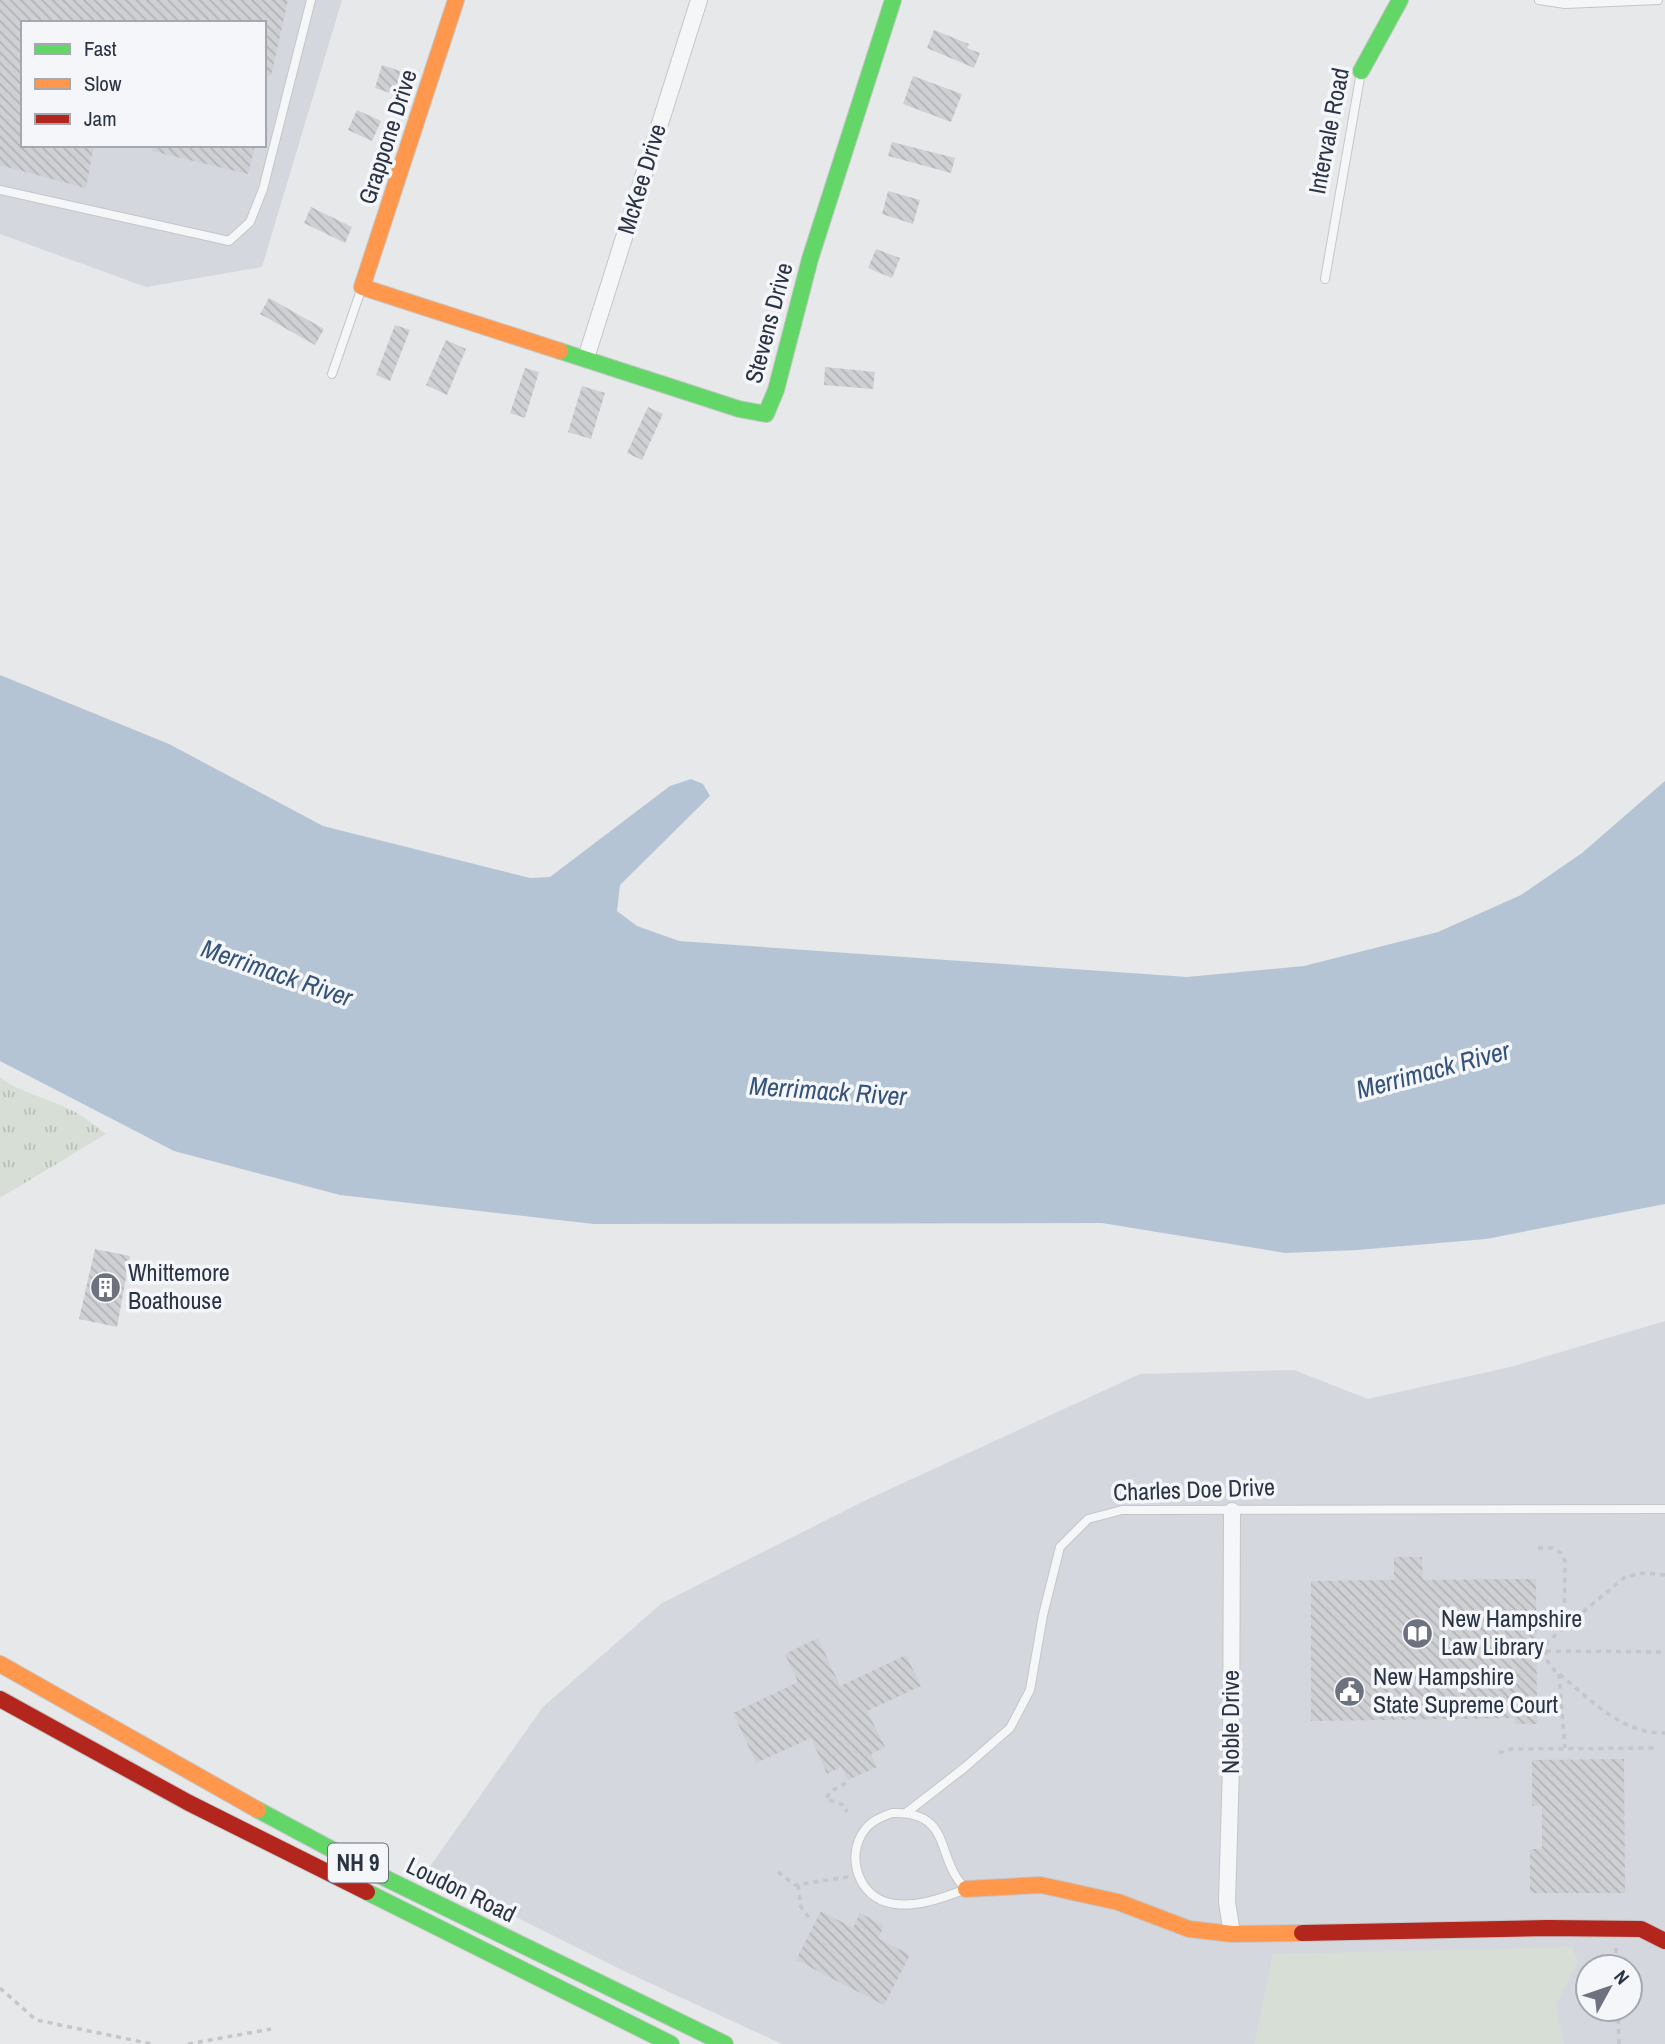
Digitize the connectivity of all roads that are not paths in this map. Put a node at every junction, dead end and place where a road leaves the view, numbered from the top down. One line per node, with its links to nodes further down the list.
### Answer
1 (311, 0): 9 (lane)
2 (456, 0): 11 (street, Grappone Drive)
3 (699, 0): 12 (street, McKee Drive)
4 (893, 0): 12 (street, Stevens Drive)
5 (1401, 0): 8 (street, Intervale Road)
6 (1539, 0): 7 (lane)
7 (1658, 0)
8 (1361, 71): 10 (lane, Intervale Road)
9 (0, 190)
10 (1325, 279)
11 (362, 288): 12 (street, Stevens Drive); 13 (lane)
12 (586, 358)
13 (332, 374)
14 (1665, 1509): 15 (lane, Charles Doe Drive)
15 (1232, 1511): 18 (lane, Charles Doe Drive); 20 (street, Noble Drive)
16 (0, 1664): 23 (street, Loudon Road / NH 9)
17 (0, 1699): 22 (street, Loudon Road / NH 9)
18 (906, 1813): 19 (lane); 19 (lane, Charles Doe Drive)
19 (966, 1889): 20 (street, Charles Doe Drive)
20 (1232, 1934): 21 (street, Charles Doe Drive)
21 (1665, 1941)
22 (671, 2044)
23 (725, 2044)

